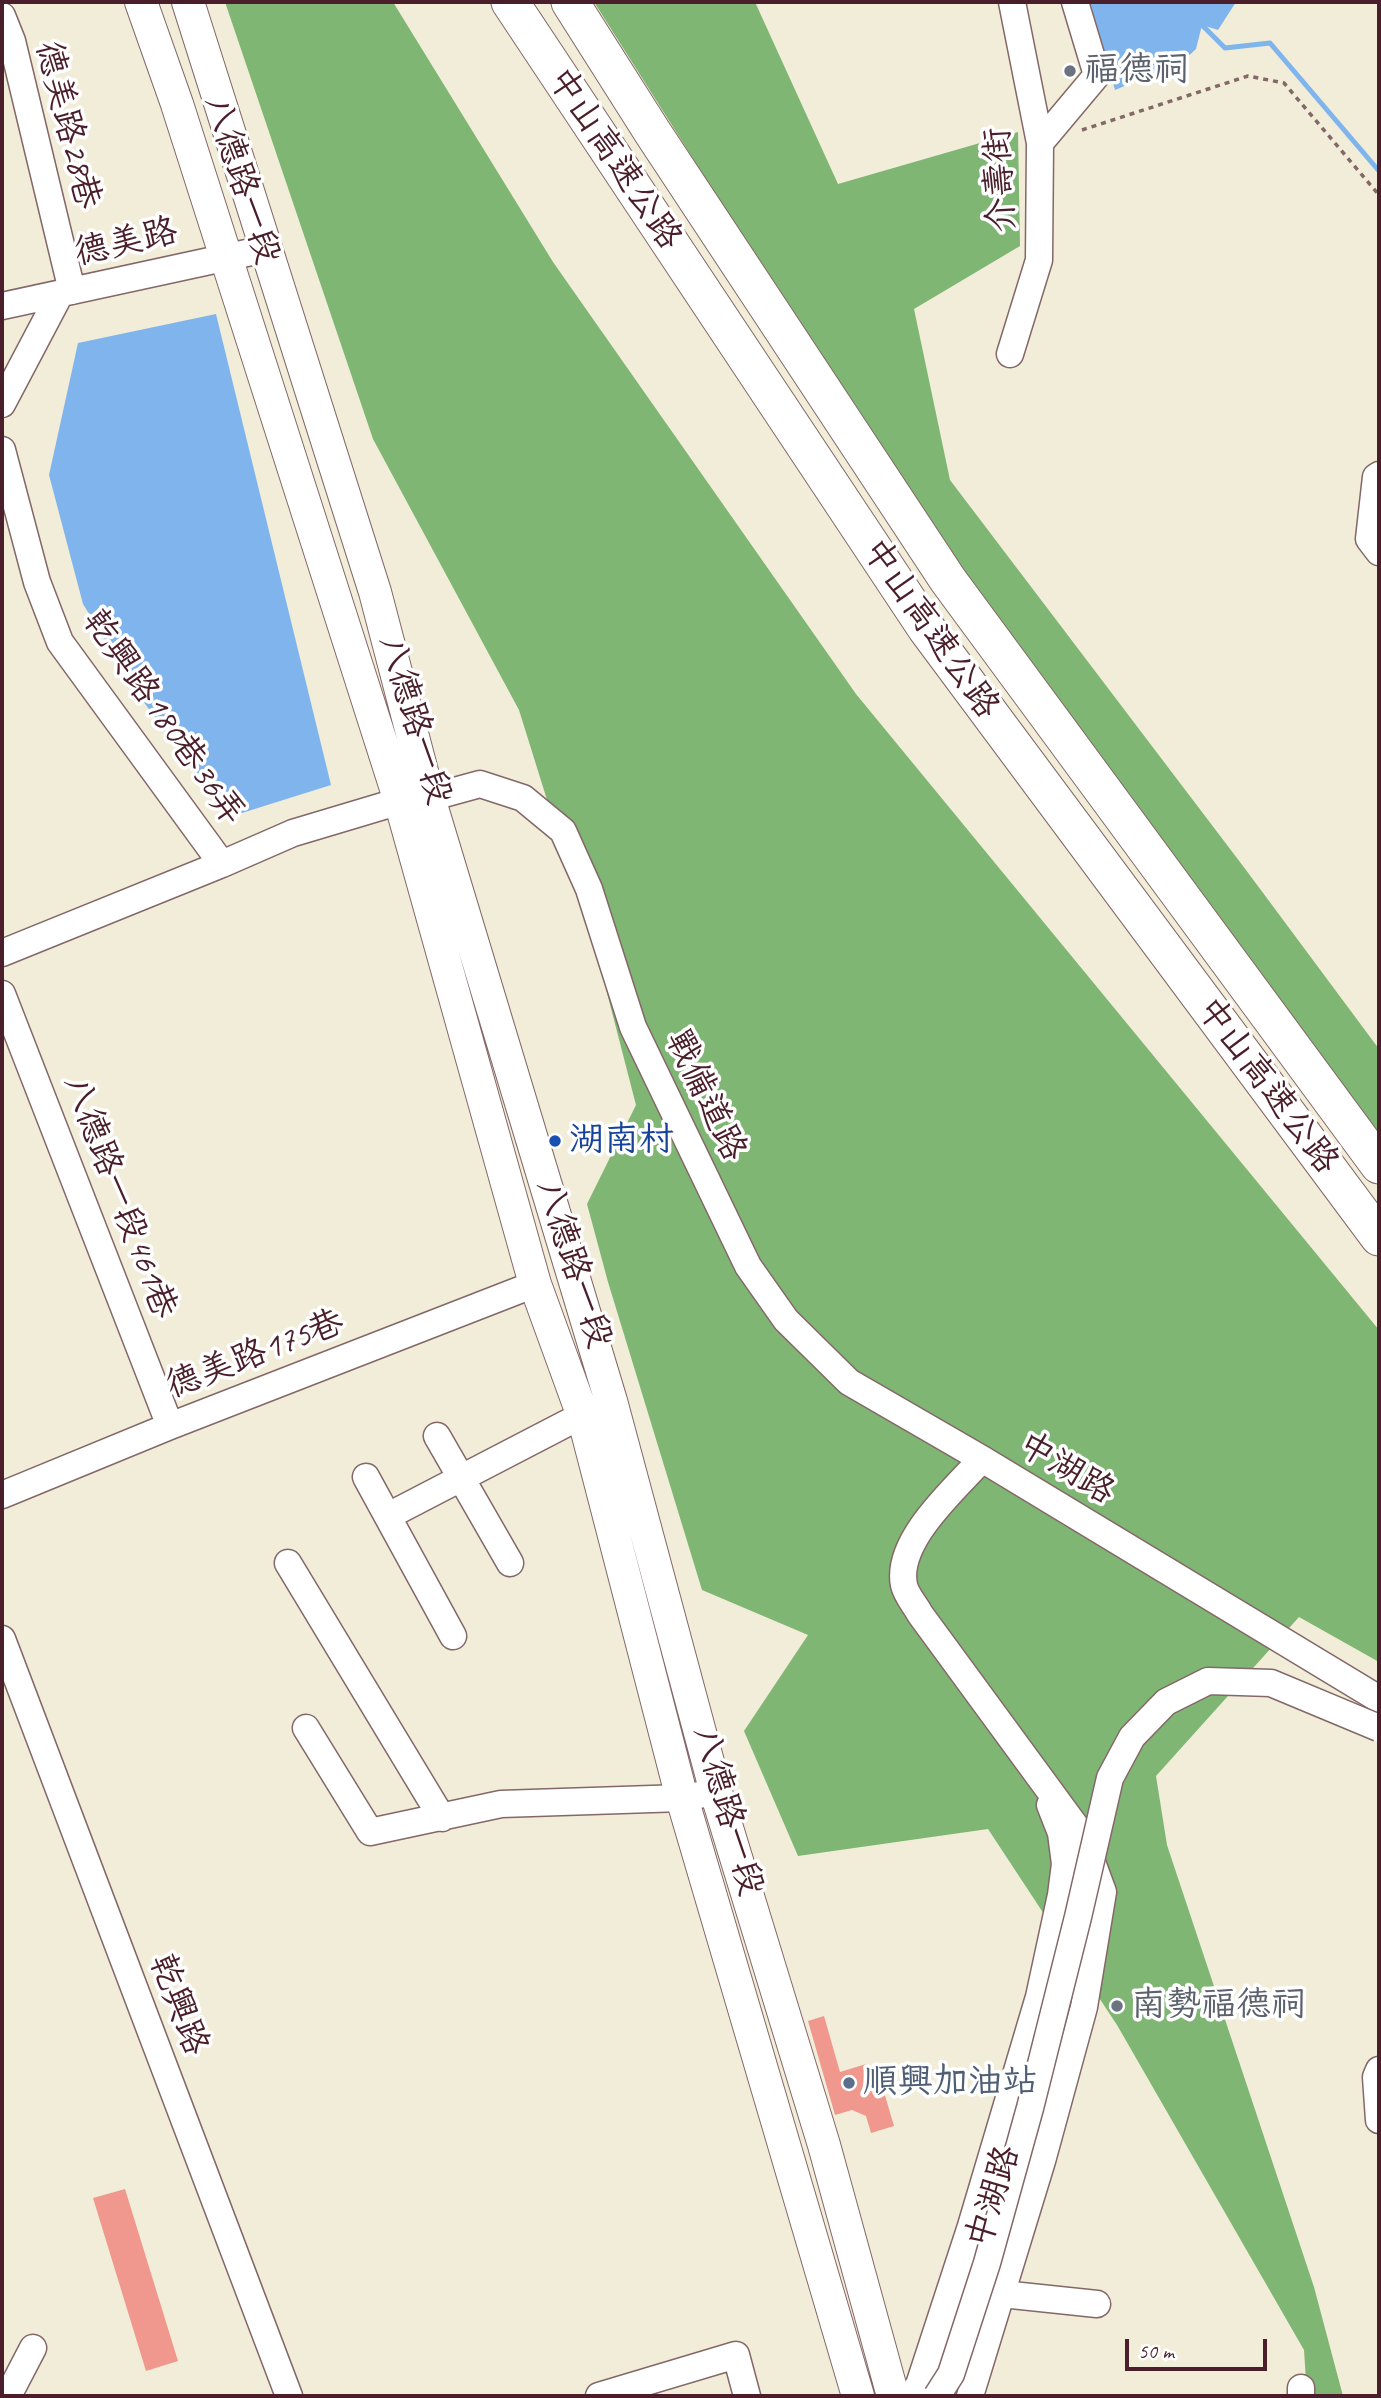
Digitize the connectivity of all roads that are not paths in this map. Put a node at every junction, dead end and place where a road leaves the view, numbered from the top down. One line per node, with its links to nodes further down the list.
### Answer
1 (141, 2): 10 (main road, 八德路一段)
2 (188, 2): 9 (main road, 八德路一段)
3 (510, 2): 23 (highway, 中山高速公路)
4 (570, 2): 22 (highway, 中山高速公路)
5 (1012, 2): 8 (street, 介壽街)
6 (1075, 2): 8 (street)
7 (2, 16): 11 (street, 德美路28巷)
8 (1040, 143): 13 (street, 介壽街)
9 (265, 248): 10 (street, 德美路); 18 (main road, 八德路一段)
10 (226, 257): 11 (street, 德美路); 18 (main road, 八德路一段)
11 (66, 292): 12 (street, 德美路); 14 (street)
12 (2, 306)
13 (1010, 354)
14 (2, 404)
15 (2, 450): 19 (street, 乾興路180巷36弄)
16 (1379, 475): 17 (street)
17 (1379, 552)
18 (414, 799): 19 (street); 24 (main road, 八德路一段); 25 (main road, 八德路一段); 29 (street, 戰備道路)
19 (222, 864): 20 (street)
20 (2, 953)
21 (2, 994): 27 (street, 八德路一段461巷)
22 (1379, 1165)
23 (1379, 1237)
24 (535, 1284): 26 (main road, 八德路一段); 27 (street, 德美路175巷)
25 (611, 1401): 26 (street); 42 (main road, 八德路一段)
26 (583, 1416): 31 (street); 43 (main road, 八德路一段)
27 (170, 1426): 32 (street, 德美路175巷)
28 (437, 1436): 31 (street)
29 (982, 1459): 38 (street, 中湖路); 41 (street, 中湖路)
30 (366, 1477): 33 (street)
31 (460, 1479): 33 (street); 35 (street)
32 (2, 1495)
33 (388, 1516): 36 (street)
34 (288, 1563): 44 (street)
35 (510, 1563)
36 (453, 1636)
37 (2, 1639): 55 (street, 乾興路)
38 (1379, 1699)
39 (306, 1728): 44 (street)
40 (1379, 1728): 61 (street, bridge)
41 (1042, 1783): 45 (street, 中湖路); 46 (street, 中湖路)
42 (716, 1791): 43 (street); 59 (main road, 八德路一段)
43 (682, 1798): 44 (street); 58 (main road, 八德路一段)
44 (442, 1818)
45 (1038, 2001): 46 (street); 49 (street, 中湖路)
46 (1082, 2012): 50 (street, 中湖路)
47 (1379, 2070): 48 (street)
48 (1379, 2120)
49 (995, 2140): 50 (street); 60 (street, 中湖路)
50 (1041, 2167): 51 (street, 中湖路)
51 (1002, 2294): 52 (street); 62 (street, 中湖路)
52 (1097, 2304)
53 (33, 2348): 54 (street)
54 (8, 2396)
55 (289, 2396)
56 (599, 2396): 57 (street)
57 (747, 2396)
58 (858, 2396)
59 (893, 2396)
60 (911, 2396)
61 (937, 2396)
62 (970, 2396)

